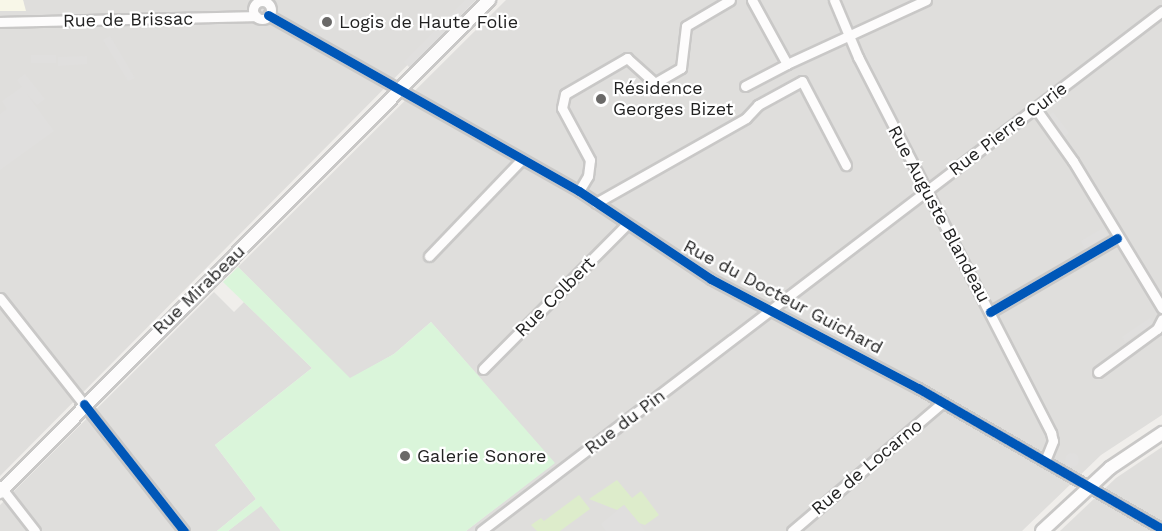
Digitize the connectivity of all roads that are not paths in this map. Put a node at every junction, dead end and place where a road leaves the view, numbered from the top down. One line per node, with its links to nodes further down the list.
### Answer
1 (489, 0): 14 (street, Rue Mirabeau)
2 (730, 0): 19 (street)
3 (752, 0): 12 (street)
4 (834, 0): 11 (street, Rue Auguste Blandeau)
5 (926, 0): 11 (street)
6 (268, 2): 8 (street); 9 (street)
7 (1162, 11): 15 (street, Rue Pierre Curie)
8 (268, 15): 9 (street, Rue de Brissac); 14 (street, Rue du Docteur Guichard)
9 (255, 16): 10 (street, Rue de Brissac)
10 (0, 22)
11 (849, 34): 12 (street); 18 (street, Rue Auguste Blandeau)
12 (787, 64): 13 (street)
13 (745, 86)
14 (399, 90): 16 (street, Rue du Docteur Guichard); 32 (street, Rue Mirabeau)
15 (1036, 109): 18 (street, Rue Pierre Curie); 22 (street)
16 (522, 159): 19 (street, Rue du Docteur Guichard); 23 (street)
17 (846, 165): 20 (street)
18 (927, 190): 26 (street, Rue Pierre Curie); 27 (street, Rue Auguste Blandeau)
19 (579, 191): 20 (street, Rue du Docteur Guichard)
20 (596, 203): 21 (street, Rue du Docteur Guichard)
21 (626, 225): 26 (street, Rue du Docteur Guichard); 29 (street, Rue Colbert)
22 (1117, 238): 25 (street); 27 (street)
23 (429, 256)
24 (0, 298): 32 (street)
25 (1162, 308)
26 (768, 311): 31 (street, Rue du Docteur Guichard); 40 (street, Rue du Pin)
27 (990, 312): 34 (street, Rue Auguste Blandeau)
28 (1162, 318): 30 (street)
29 (483, 369)
30 (1098, 372)
31 (942, 403): 34 (street, Rue du Docteur Guichard); 41 (street, Rue de Locarno)
32 (84, 404): 36 (street, Rue Mirabeau); 39 (street)
33 (1162, 433): 35 (street)
34 (1045, 461): 35 (street, Rue du Docteur Guichard)
35 (1090, 487): 37 (street, Rue du Docteur Guichard); 42 (street)
36 (1, 489): 38 (street)
37 (1162, 529)
38 (35, 531)
39 (184, 531)
40 (480, 531)
41 (792, 531)
42 (1042, 531)

